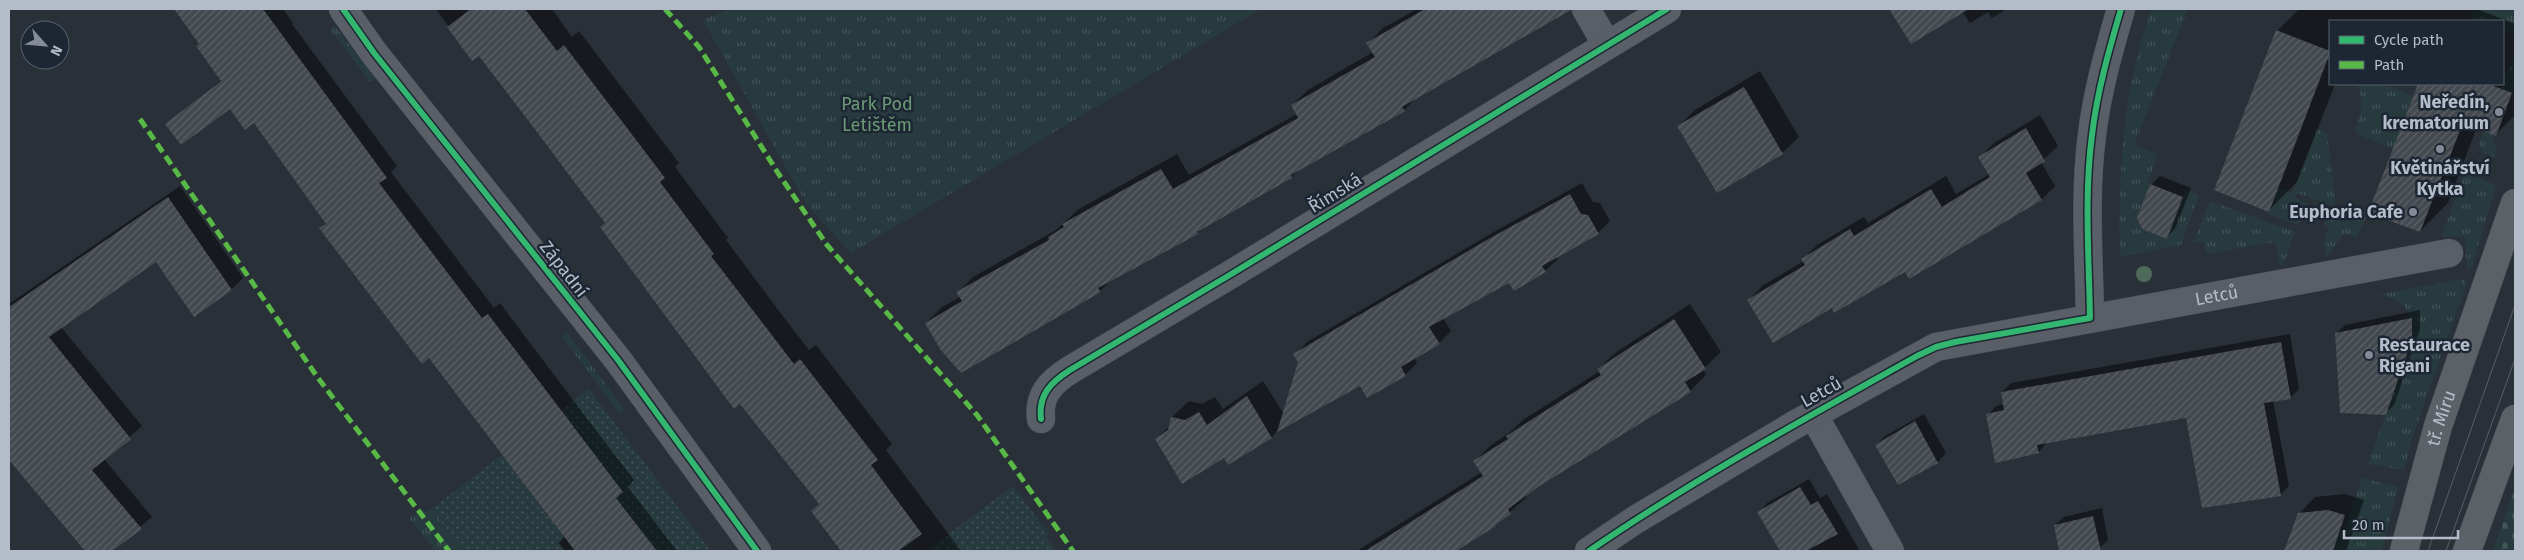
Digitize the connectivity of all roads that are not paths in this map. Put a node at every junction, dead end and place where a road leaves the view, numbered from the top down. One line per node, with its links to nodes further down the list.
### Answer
1 (343, 9): 12 (street, Západní)
2 (1586, 9): 5 (street)
3 (1667, 9): 5 (street, Římská)
4 (2121, 9): 8 (street)
5 (1607, 45): 10 (street, Římská)
6 (2515, 204): 15 (main road, tř. Míru)
7 (2449, 253): 8 (street, Letců)
8 (2090, 318): 9 (street, Letců)
9 (1813, 414): 13 (street, Letců); 14 (street)
10 (1041, 419)
11 (2515, 419): 16 (main road)
12 (757, 551)
13 (1590, 551)
14 (1890, 551)
15 (2404, 551)
16 (2467, 551)

